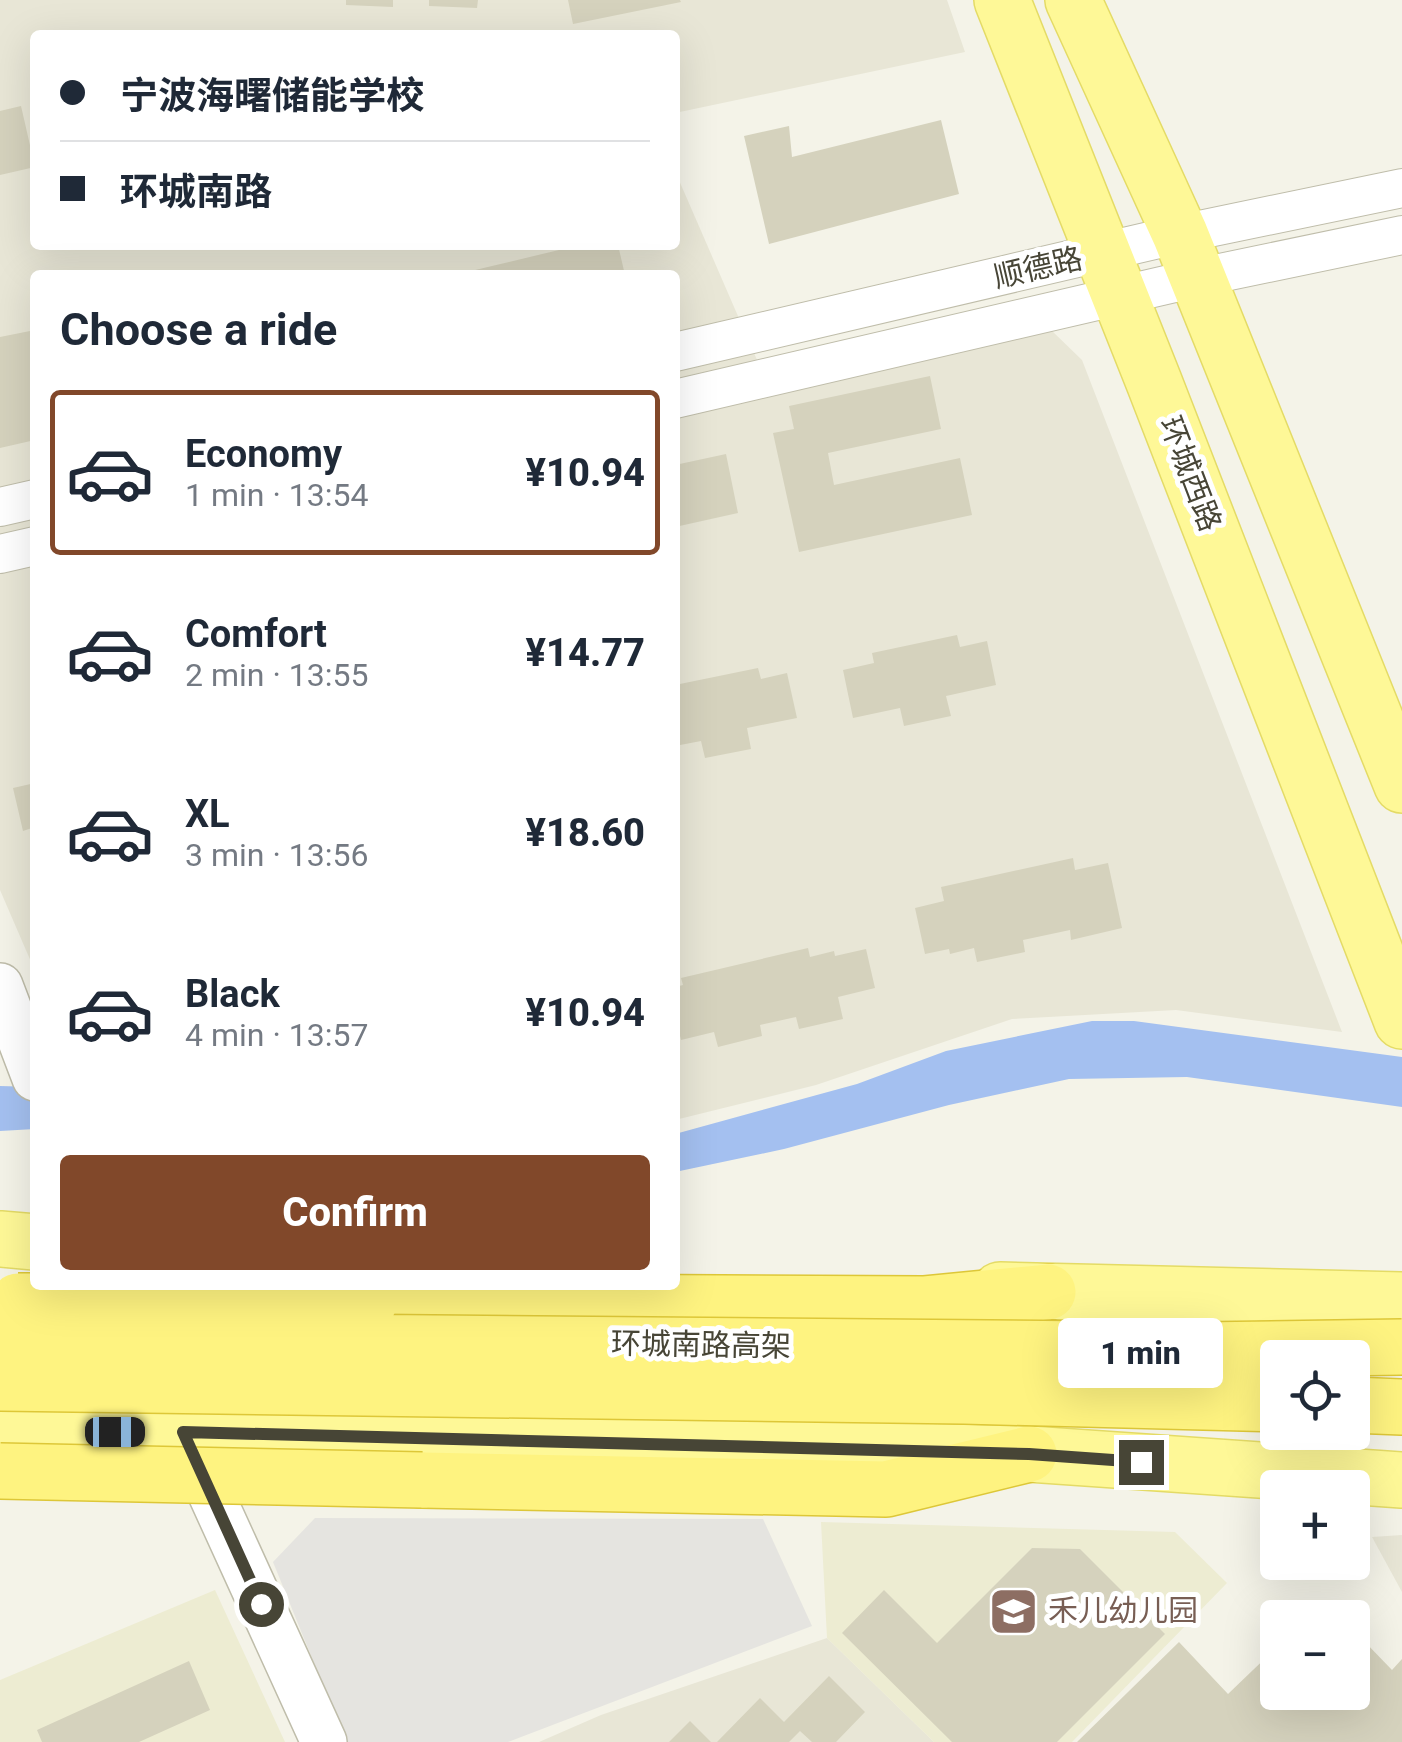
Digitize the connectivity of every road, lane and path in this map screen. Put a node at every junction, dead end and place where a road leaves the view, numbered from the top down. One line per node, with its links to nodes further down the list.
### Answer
1 (1002, 0): 6 (main road, 环城西路)
2 (1072, 0): 5 (main road)
3 (1402, 188): 5 (street, 顺德路)
4 (1402, 235): 5 (street, 顺德路)
5 (1188, 256): 6 (street, 顺德路); 13 (main road)
6 (1111, 274): 7 (street, 顺德路); 8 (street, 顺德路); 15 (main road, 环城西路)
7 (680, 351)
8 (680, 397)
9 (30, 500): 10 (street)
10 (0, 507)
11 (30, 547): 12 (street)
12 (0, 554)
13 (1402, 785)
14 (0, 986): 16 (street)
15 (1402, 1021)
16 (30, 1065)
17 (0, 1239): 18 (main road)
18 (30, 1242)
19 (680, 1282): 21 (main road)
20 (123, 1290): 30 (street)
21 (1048, 1292): 22 (main road); 23 (highway, bridge)
22 (1402, 1300)
23 (0, 1301)
24 (0, 1339): 25 (highway, 环城南路高架, bridge)
25 (1402, 1346)
26 (0, 1383): 27 (highway, 环城南路高架, bridge)
27 (1260, 1404)
28 (1370, 1406): 29 (highway)
29 (1402, 1406)
30 (183, 1432): 31 (main road); 32 (main road); 35 (street)
31 (0, 1433)
32 (1029, 1454): 33 (highway, bridge); 34 (main road)
33 (0, 1471)
34 (1402, 1480)
35 (324, 1742)

